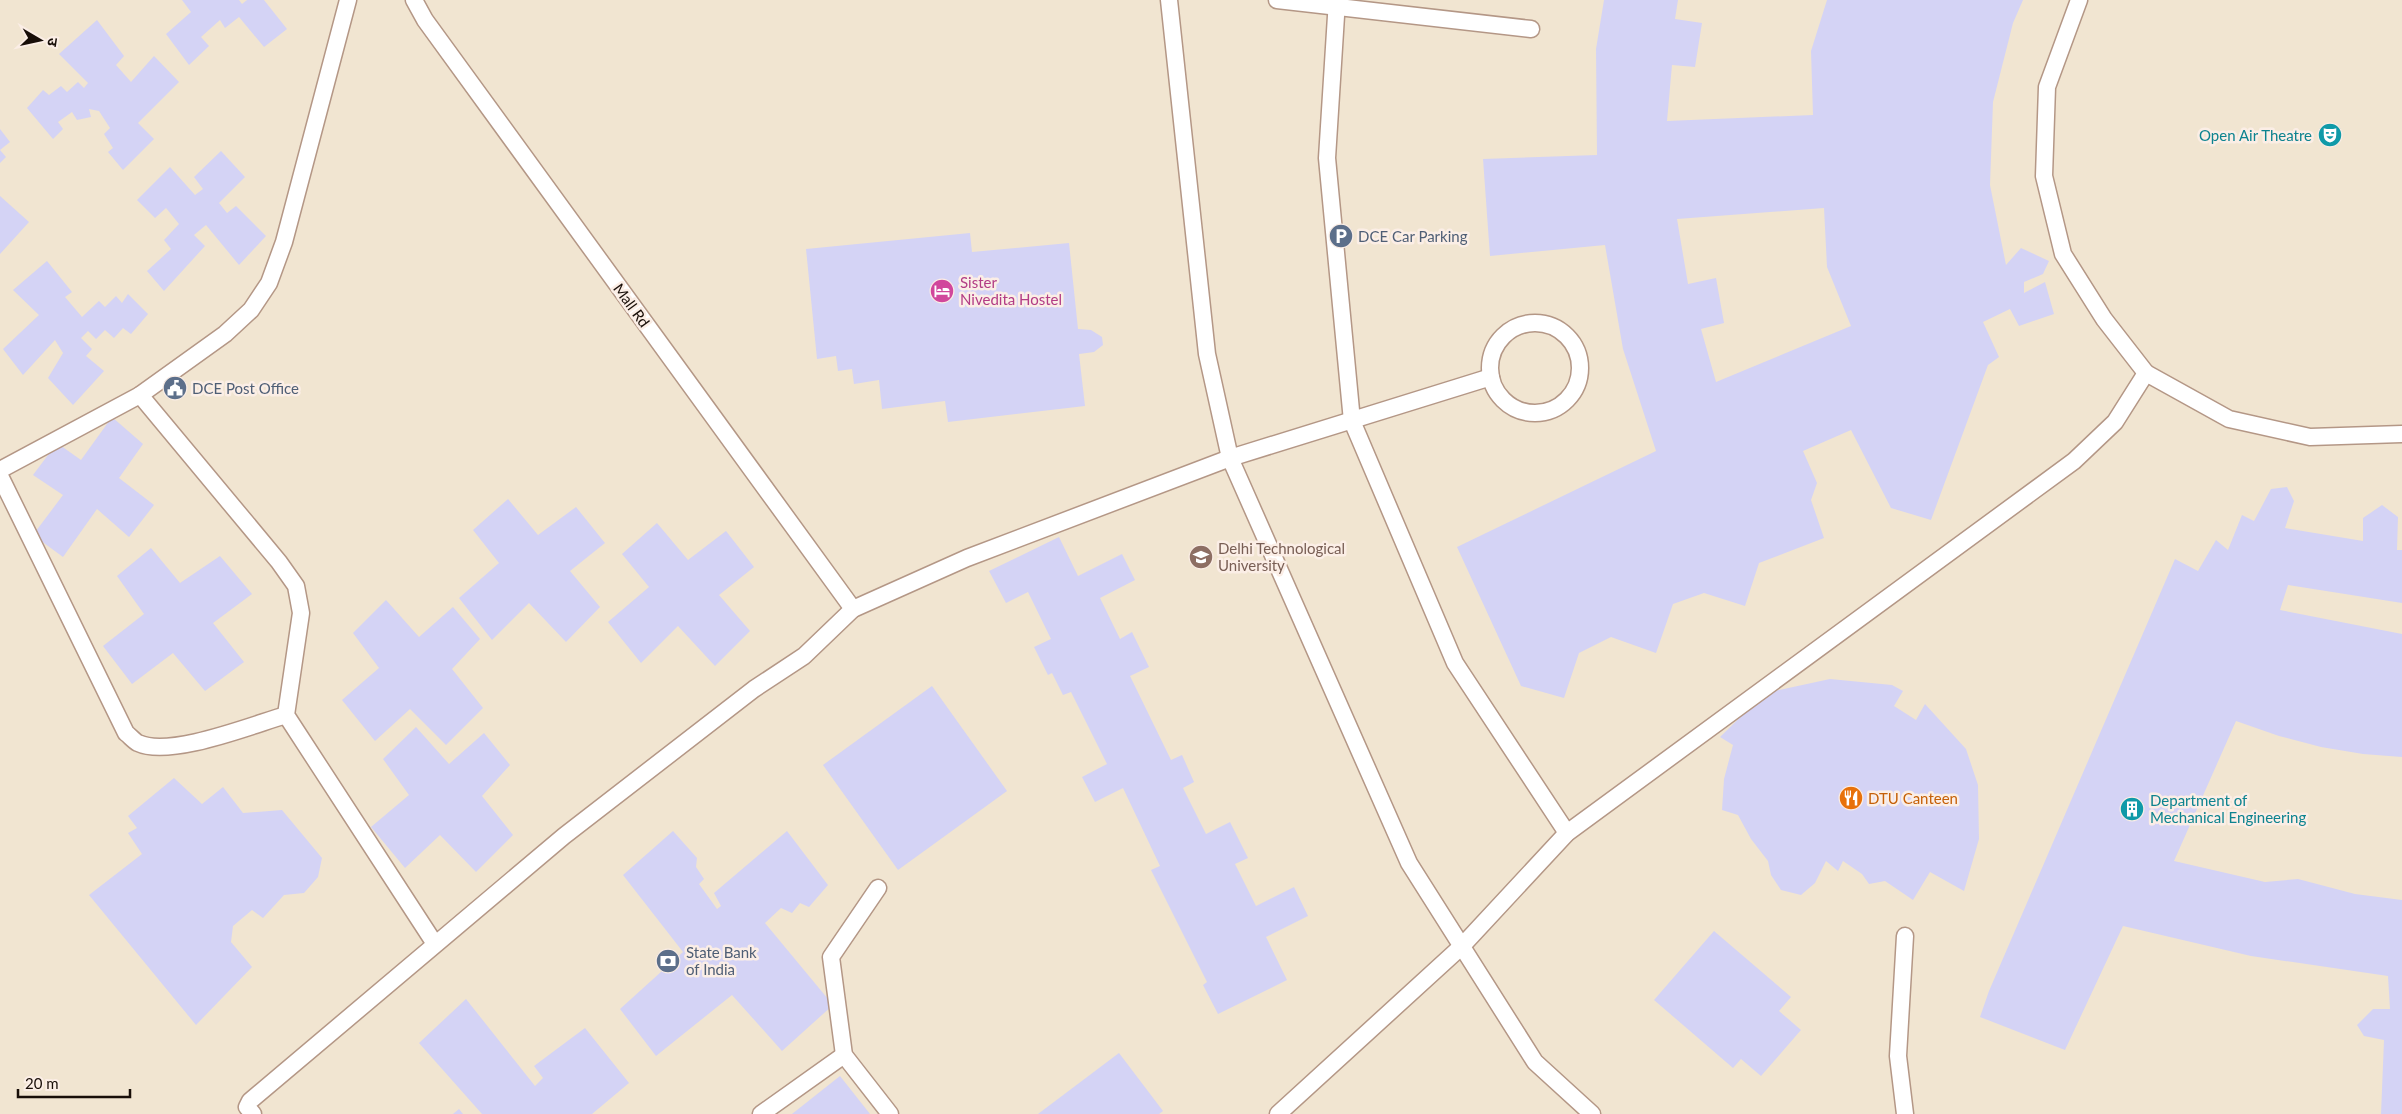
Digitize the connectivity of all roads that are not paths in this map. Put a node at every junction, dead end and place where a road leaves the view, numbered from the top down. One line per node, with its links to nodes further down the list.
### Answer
1 (348, 0): 10 (lane)
2 (414, 0): 16 (lane, Mall Rd)
3 (1169, 0): 13 (lane)
4 (1276, 0): 6 (lane)
5 (2079, 0): 8 (lane)
6 (1336, 3): 7 (lane); 11 (lane)
7 (1531, 29)
8 (2146, 373): 12 (lane); 18 (lane)
9 (1491, 378): 9 (lane); 11 (lane)
10 (140, 395): 14 (lane); 17 (lane)
11 (1352, 421): 13 (lane); 18 (lane)
12 (2402, 434)
13 (1230, 458): 16 (lane); 22 (lane)
14 (0, 470)
15 (0, 476): 17 (lane)
16 (853, 609): 21 (lane)
17 (286, 715): 21 (lane)
18 (1567, 833): 22 (lane)
19 (878, 888): 23 (lane)
20 (1906, 936): 29 (lane)
21 (435, 944): 24 (lane)
22 (1462, 946): 27 (lane); 28 (lane)
23 (844, 1055): 25 (lane); 26 (lane)
24 (253, 1114)
25 (761, 1114)
26 (890, 1114)
27 (1278, 1114)
28 (1592, 1114)
29 (1906, 1114)

